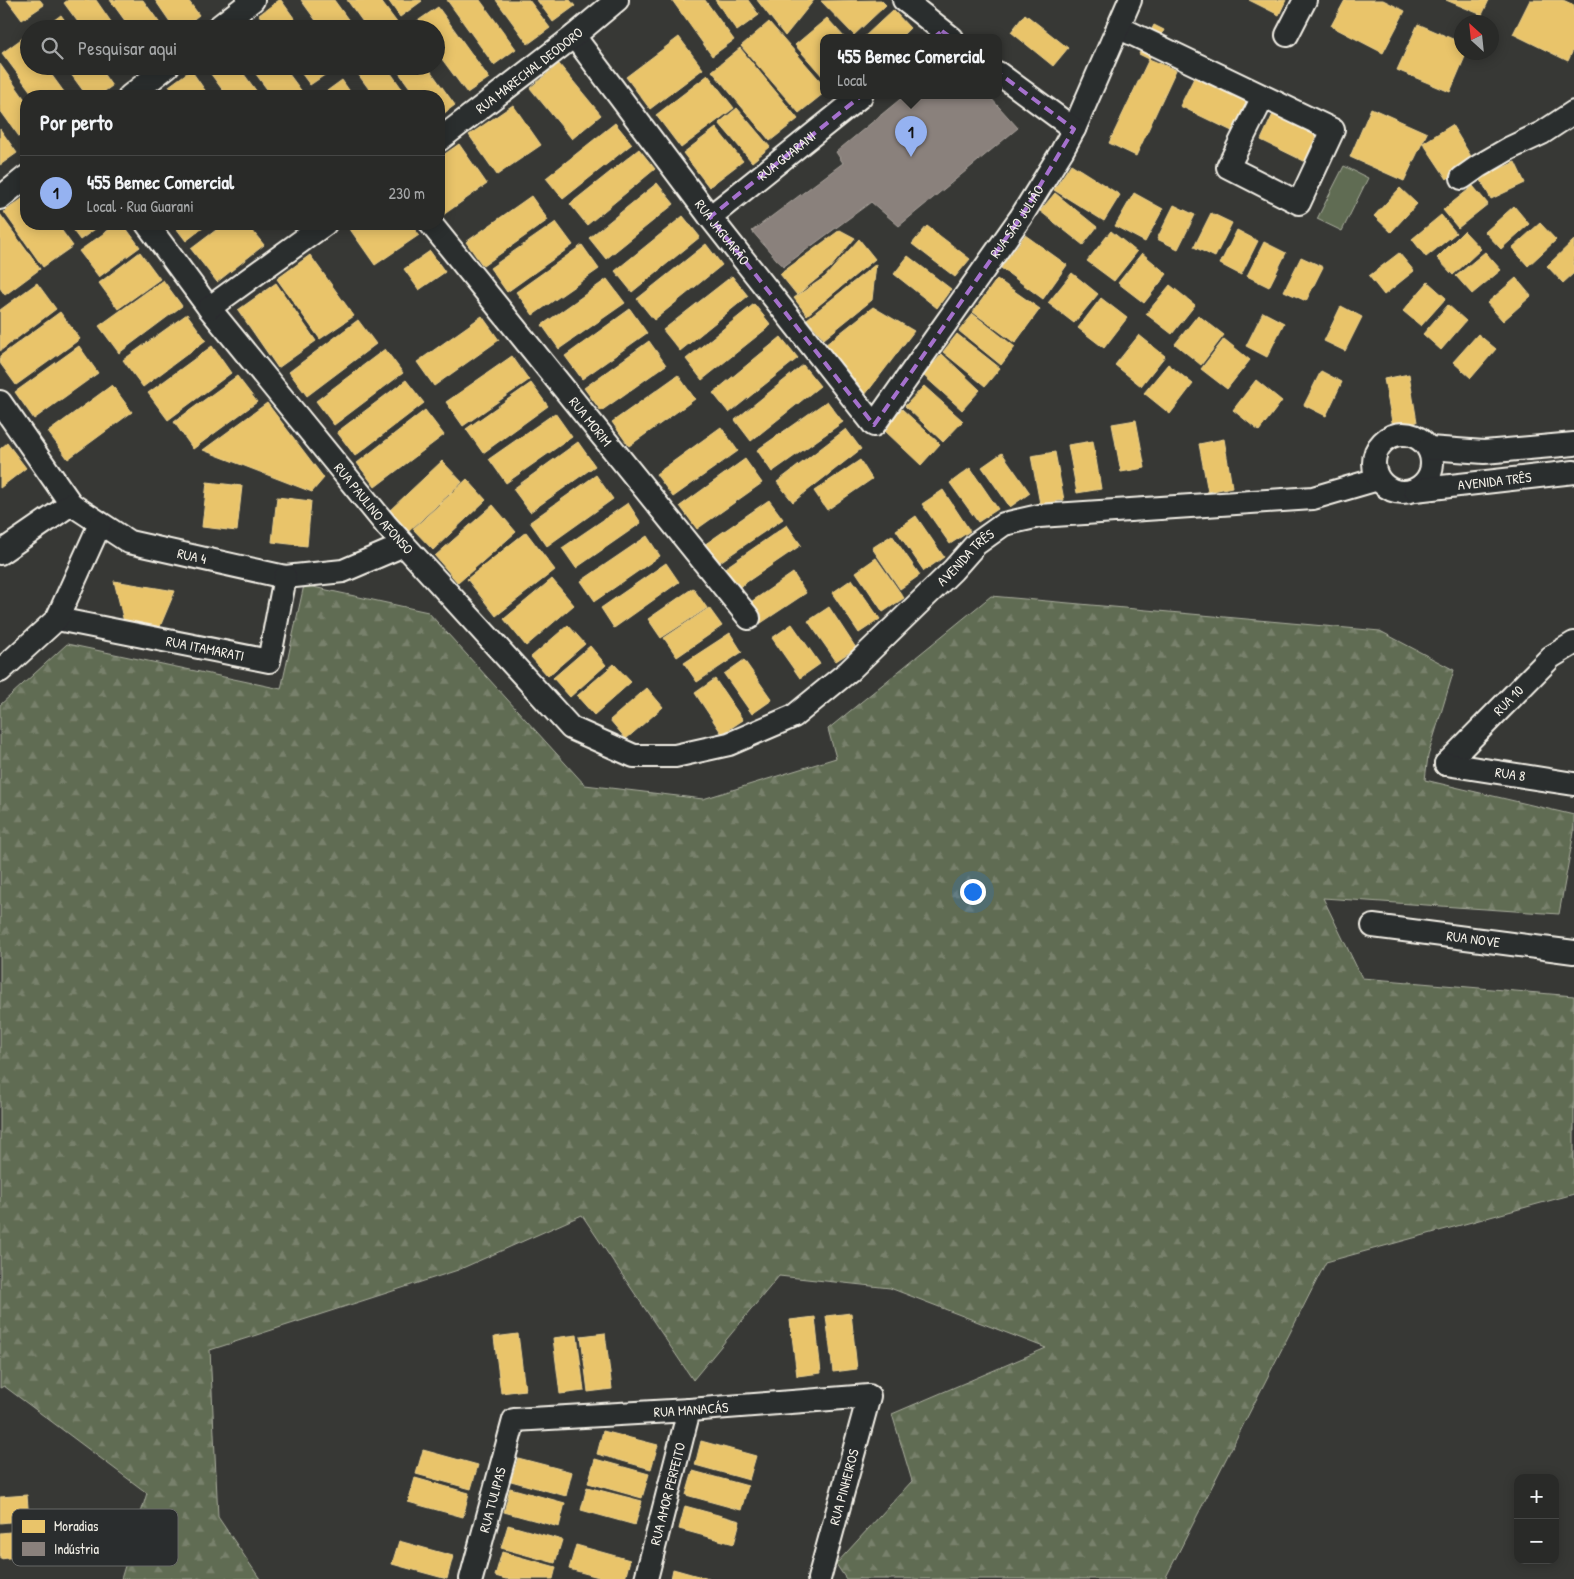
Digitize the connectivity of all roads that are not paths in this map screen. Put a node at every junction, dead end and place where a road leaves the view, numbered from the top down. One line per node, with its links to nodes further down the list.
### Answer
1 (253, 0): 6 (street)
2 (617, 0): 10 (street, RUA MARECHAL DEODORO)
3 (904, 0): 8 (street)
4 (1130, 0): 7 (street, RUA SÃO JULIÃO)
5 (1305, 0): 9 (street)
6 (227, 20)
7 (1118, 27): 14 (street); 17 (street, RUA SÃO JULIÃO)
8 (941, 34)
9 (1287, 35)
10 (574, 36): 18 (street, RUA MARECHAL DEODORO); 22 (street, RUA JAGUARÃO)
11 (157, 75): 13 (street)
12 (1002, 76): 17 (street)
13 (138, 90)
14 (1263, 97): 14 (street)
15 (858, 99): 22 (street, RUA GUARANI)
16 (1574, 112): 19 (street)
17 (1074, 129): 28 (street, RUA SÃO JULIÃO)
18 (445, 135)
19 (1462, 178)
20 (20, 182): 21 (street)
21 (0, 198)
22 (710, 217): 28 (street, RUA JAGUARÃO)
23 (151, 230): 26 (street, RUA PAULINO AFONSO)
24 (317, 230): 26 (street)
25 (436, 230): 39 (street, RUA MORIM)
26 (209, 308): 36 (street, RUA PAULINO AFONSO)
27 (0, 402): 34 (street)
28 (874, 425)
29 (1574, 444): 30 (street, AVENIDA TRÊS)
30 (1429, 448): 32 (street, AVENIDA TRÊS); 33 (street)
31 (1574, 472): 33 (street, AVENIDA TRÊS)
32 (1378, 480): 33 (street, AVENIDA TRÊS); 43 (street, AVENIDA TRÊS)
33 (1415, 490)
34 (71, 504): 35 (street, RUA 4); 37 (street)
35 (100, 524): 38 (street, RUA 4); 40 (street)
36 (404, 545): 38 (street, RUA 4); 43 (street, RUA PAULINO AFONSO)
37 (0, 553)
38 (285, 576): 40 (street, RUA ITAMARATI)
39 (749, 618)
40 (57, 619): 42 (street)
41 (1574, 643): 44 (street, RUA 10)
42 (0, 671)
43 (634, 756)
44 (1446, 764): 45 (street, RUA 8)
45 (1574, 784)
46 (1373, 926): 47 (street, RUA NOVE)
47 (1574, 952)
48 (869, 1396): 49 (street, RUA MANACÁS); 53 (street, RUA PINHEIROS)
49 (689, 1410): 50 (street, RUA MANACÁS); 52 (street, RUA AMOR PERFEITO)
50 (514, 1420): 51 (street, RUA TULIPAS)
51 (471, 1579)
52 (646, 1579)
53 (819, 1579)

